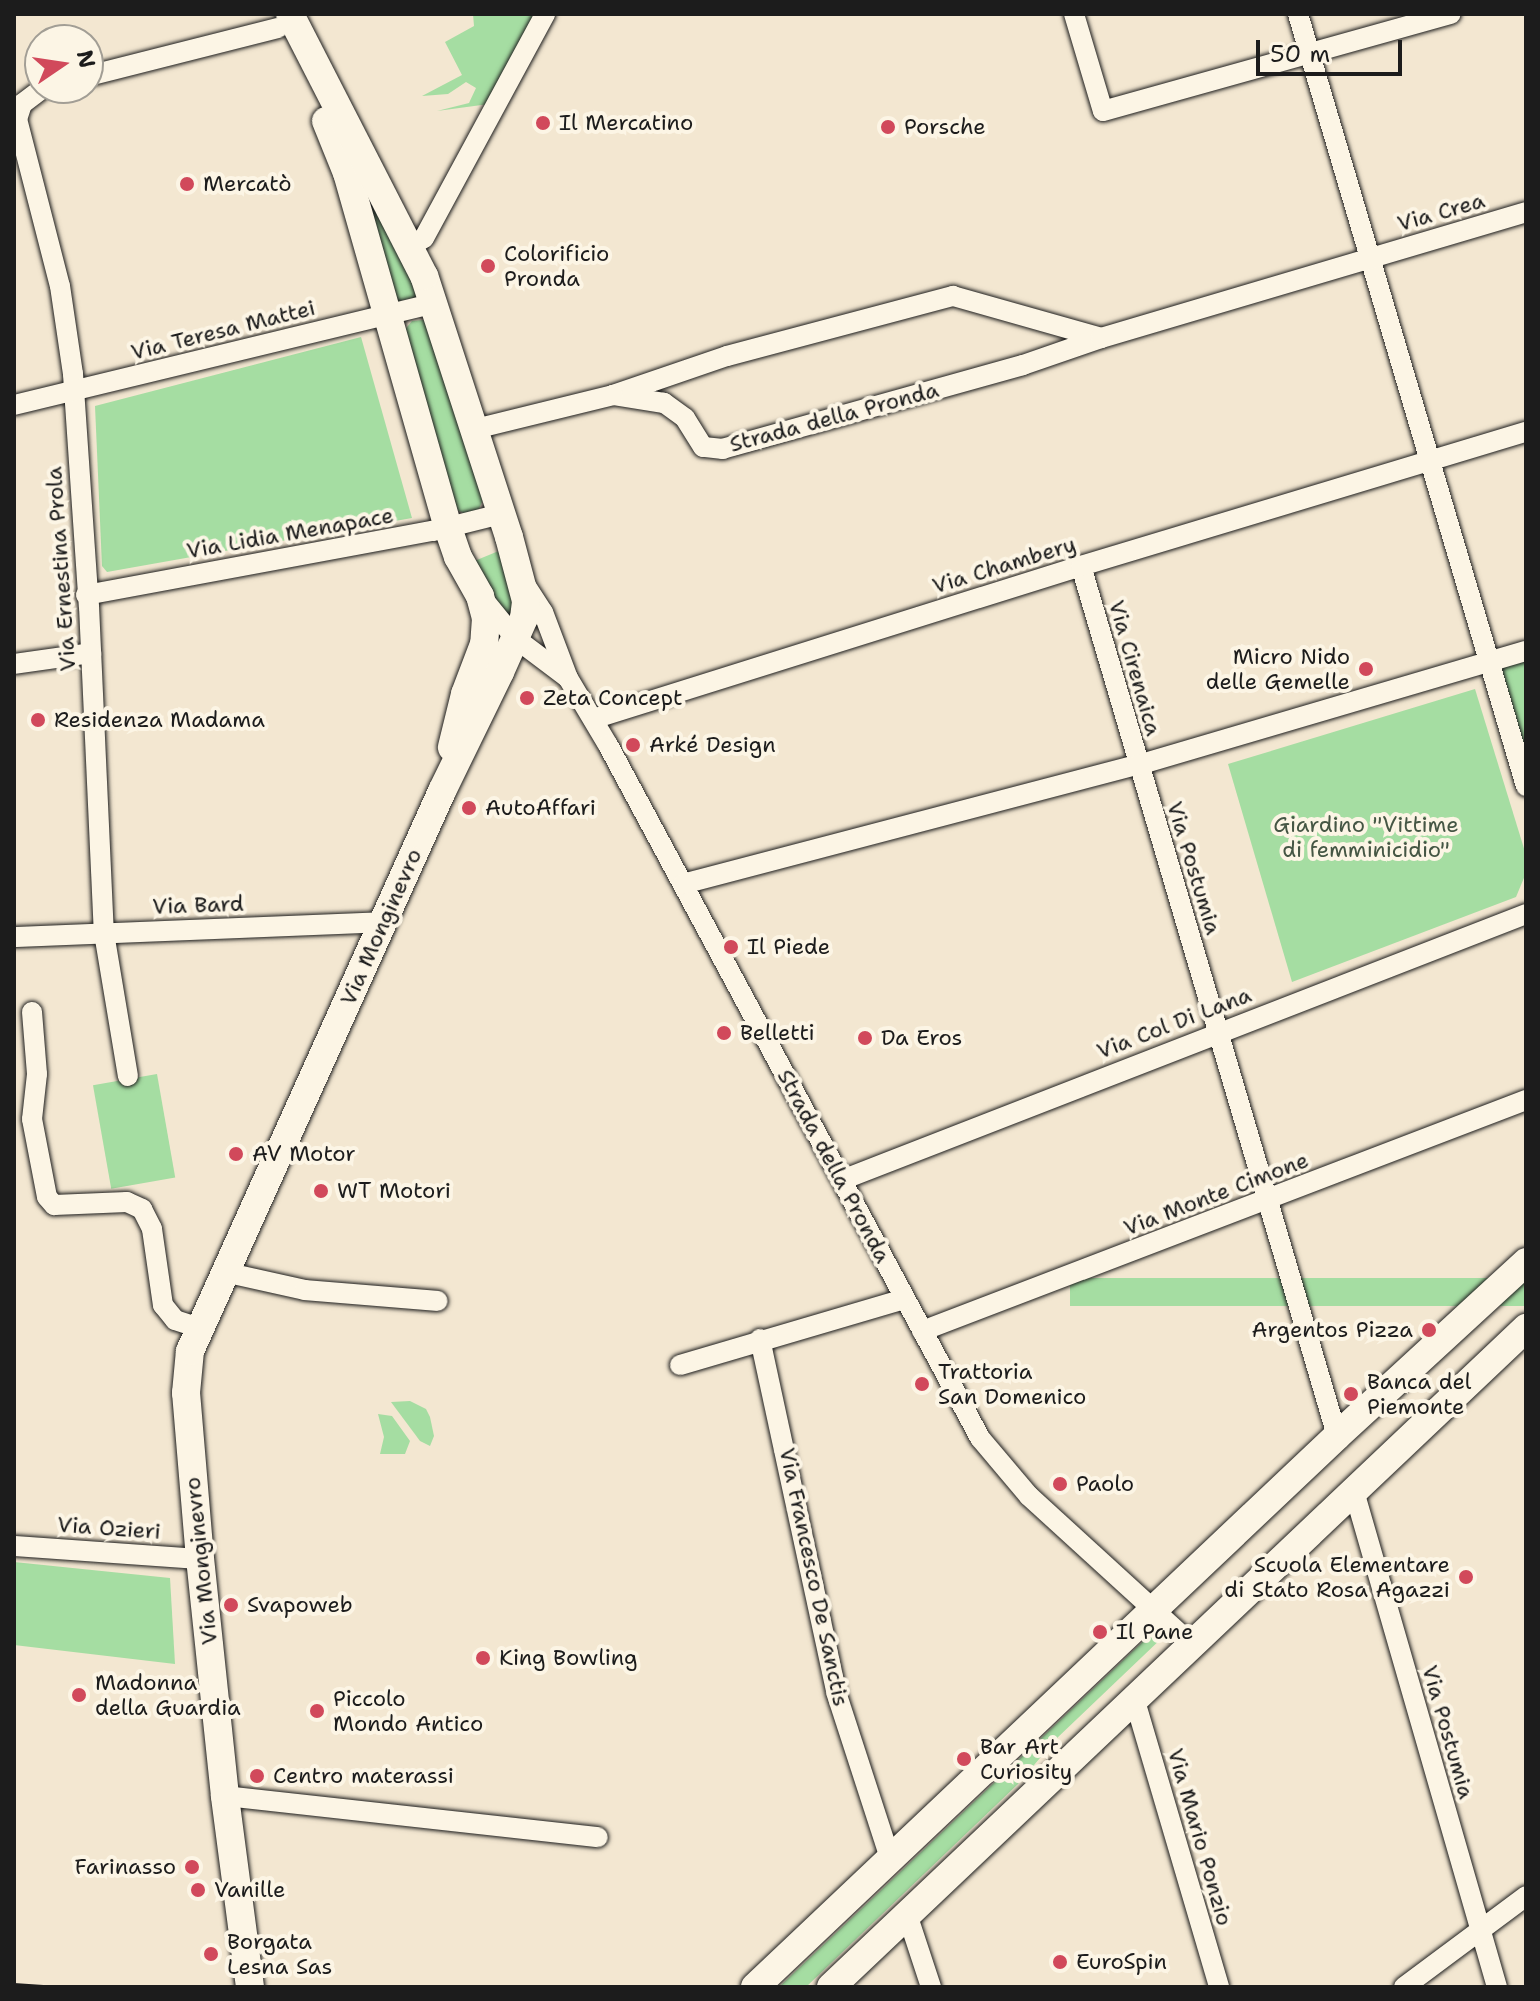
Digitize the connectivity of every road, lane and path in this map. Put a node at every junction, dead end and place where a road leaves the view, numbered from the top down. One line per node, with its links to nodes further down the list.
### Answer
1 (545, 14): 10 (street)
2 (1074, 14): 6 (street)
3 (1298, 14): 6 (street)
4 (1451, 14): 6 (street)
5 (280, 19): 7 (street); 10 (street, Strada della Pronda); 13 (street)
6 (1310, 55): 11 (street)
7 (104, 71)
8 (24, 102): 15 (street)
9 (1526, 212): 11 (street, Via Crea)
10 (411, 246): 12 (street, Strada della Pronda)
11 (1370, 258): 14 (street); 20 (street)
12 (435, 303): 13 (street); 18 (street, Strada della Pronda)
13 (386, 314): 15 (street, Via Teresa Mattei); 22 (street)
14 (1101, 338): 16 (street); 16 (street, Strada della Pronda)
15 (72, 394): 17 (street, Via Teresa Mattei); 25 (street, Via Ernestina Prola)
16 (613, 395): 18 (street)
17 (14, 405)
18 (475, 429): 21 (street, Strada della Pronda)
19 (1526, 432): 20 (street, Via Chambery)
20 (1431, 463): 23 (street, Via Chambery); 31 (street)
21 (501, 514): 22 (street, Via Lidia Menapace); 24 (street, Strada della Pronda)
22 (448, 528): 25 (street, Via Lidia Menapace); 26 (street)
23 (1081, 566): 35 (street, Via Chambery); 36 (street, Via Cirenaica)
24 (522, 580): 27 (street, Via Monginevro); 34 (street, Strada della Pronda)
25 (86, 595): 29 (street, Via Ernestina Prola)
26 (480, 596): 27 (street, Strada della Pronda); 38 (street)
27 (515, 638): 30 (street, Strada della Pronda); 33 (street, Via Monginevro)
28 (1526, 651): 31 (street, Via Cirenaica)
29 (91, 653): 32 (street); 42 (street, Via Ernestina Prola)
30 (543, 662): 33 (street); 34 (street, Strada della Pronda)
31 (1489, 662): 36 (street, Via Cirenaica); 37 (street)
32 (14, 664)
33 (500, 672): 38 (street, Via Monginevro)
34 (568, 678): 35 (street, Strada della Pronda)
35 (593, 719): 39 (street, Strada della Pronda)
36 (1138, 765): 39 (street); 45 (street, Via Postumia)
37 (1526, 786)
38 (442, 791): 41 (street, Via Monginevro)
39 (683, 884): 48 (street, Strada della Pronda)
40 (1526, 914): 45 (street, Via Col Di Lana)
41 (384, 922): 42 (street, Via Bard); 51 (street, Via Monginevro)
42 (104, 933): 43 (street, Via Bard); 46 (street, Via Ernestina Prola)
43 (14, 937)
44 (32, 1012): 54 (street)
45 (1218, 1031): 48 (street, Via Col Di Lana); 49 (street, Via Postumia)
46 (128, 1076)
47 (1526, 1100): 49 (street, Via Monte Cimone)
48 (842, 1180): 52 (street, Strada della Pronda)
49 (1267, 1201): 56 (street, Via Monte Cimone); 59 (street, Via Postumia)
50 (1526, 1262): 59 (street)
51 (224, 1272): 53 (street); 54 (street, Via Monginevro)
52 (904, 1299): 56 (street, Strada della Pronda); 57 (street)
53 (438, 1301)
54 (199, 1328): 62 (street, Via Monginevro)
55 (1526, 1328): 60 (street)
56 (922, 1331): 63 (street, Strada della Pronda)
57 (760, 1339): 58 (street); 68 (street, Via Francesco De Sanctis)
58 (680, 1365)
59 (1337, 1436): 63 (street)
60 (1354, 1491): 64 (street); 71 (street, Via Postumia)
61 (14, 1546): 62 (street, Via Ozieri)
62 (200, 1559): 66 (street, Via Monginevro)
63 (1155, 1611): 64 (street); 68 (street)
64 (1193, 1646): 65 (street)
65 (1135, 1701): 70 (street); 76 (street, Via Mario Ponzio)
66 (225, 1796): 67 (street); 72 (street, Via Monginevro)
67 (598, 1837)
68 (890, 1858): 73 (street)
69 (1526, 1896): 71 (street)
70 (907, 1914): 74 (street); 75 (street)
71 (1480, 1930): 77 (street); 78 (street, Via Postumia)
72 (250, 1987)
73 (755, 1987)
74 (831, 1987)
75 (931, 1987)
76 (1219, 1987)
77 (1404, 1987)
78 (1497, 1987)

